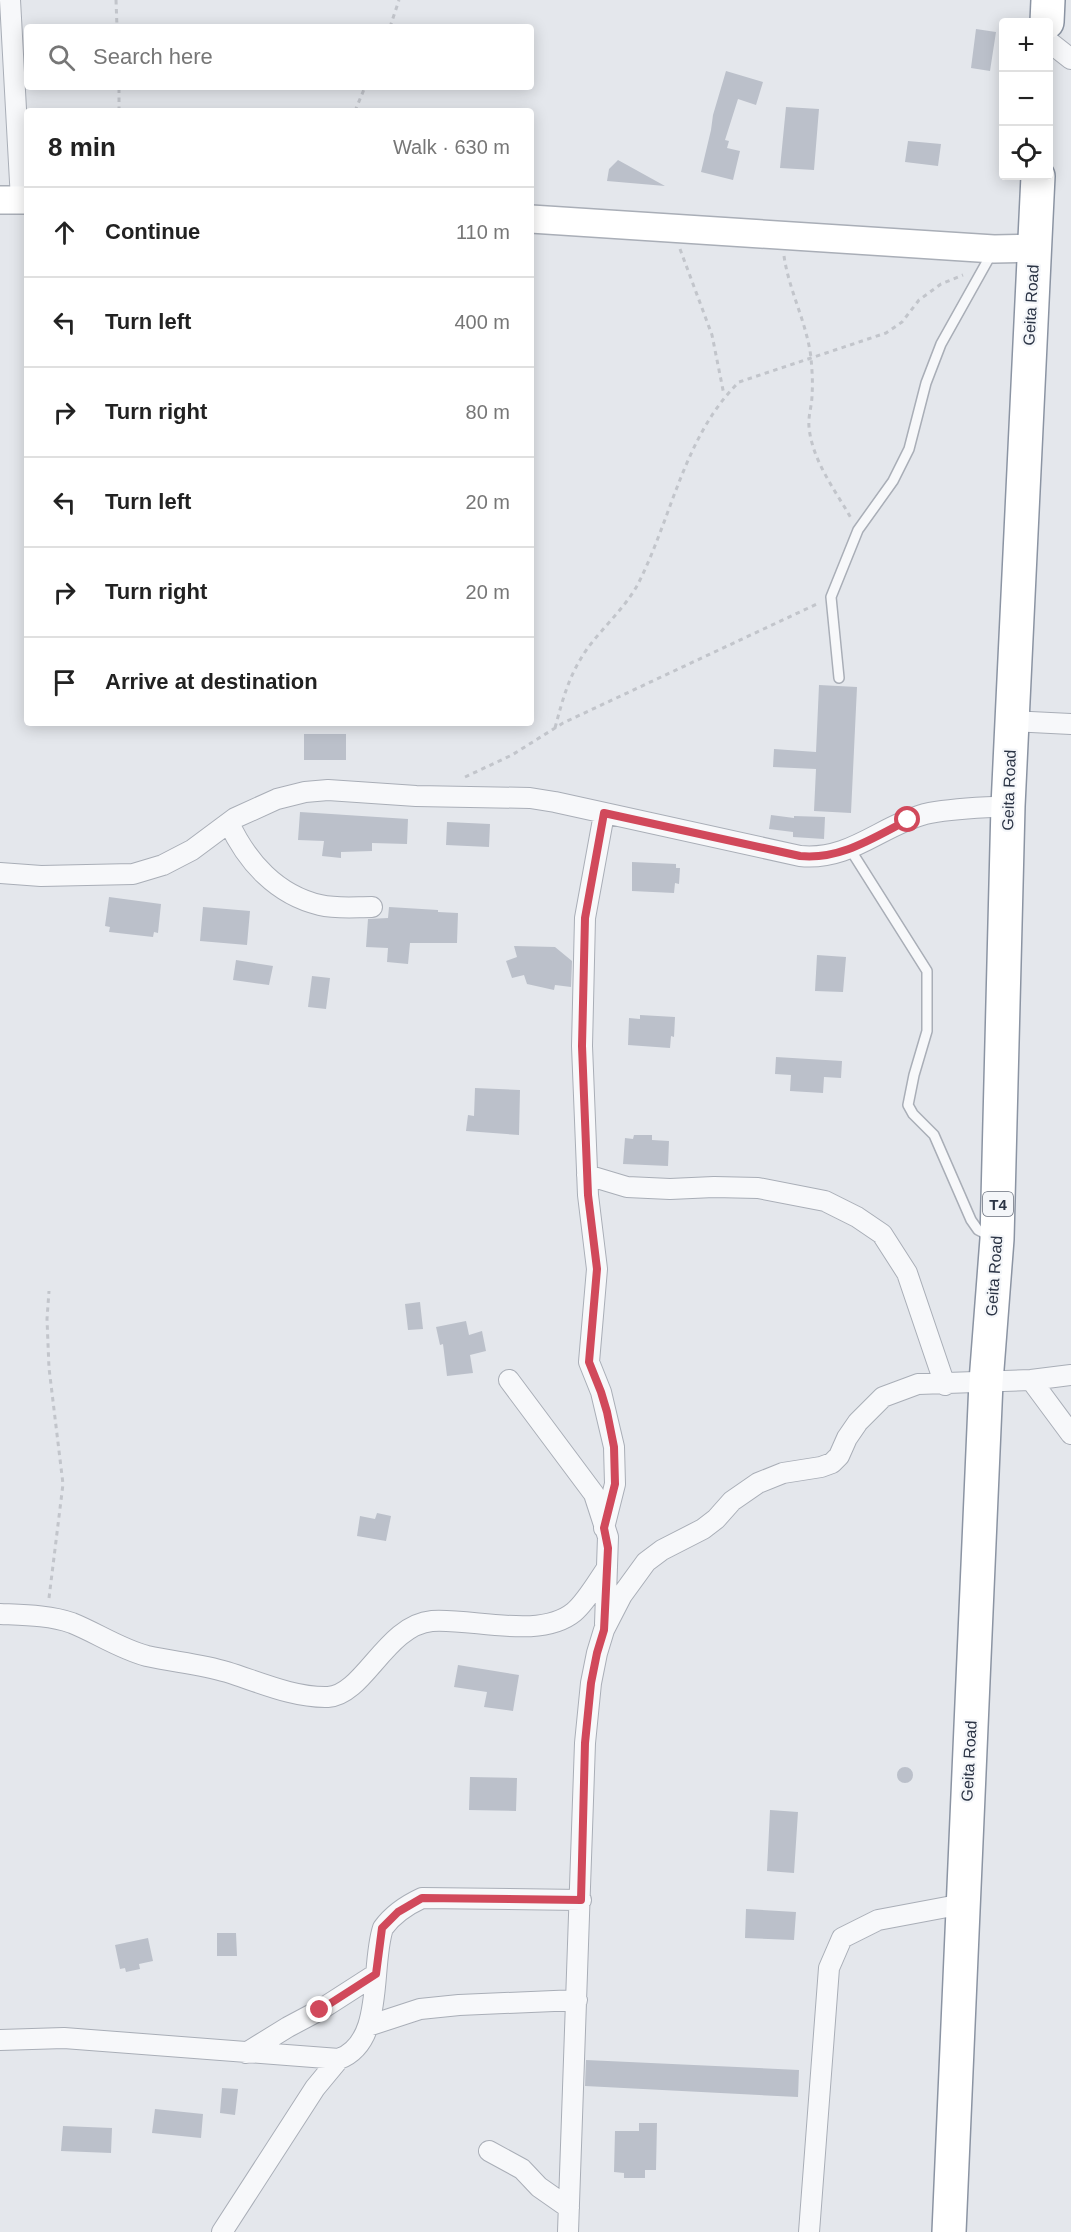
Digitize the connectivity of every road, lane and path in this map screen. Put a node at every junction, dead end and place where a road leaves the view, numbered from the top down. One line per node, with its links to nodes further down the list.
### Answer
1 (10, 0): 15 (street)
2 (116, 0): 6 (path)
3 (399, 0): 7 (path)
4 (1048, 0): 5 (highway)
5 (1047, 18)
6 (117, 24)
7 (391, 24)
8 (1053, 45): 9 (street)
9 (1071, 59)
10 (119, 90): 12 (path)
11 (364, 90): 13 (path)
12 (119, 108)
13 (356, 108)
14 (1038, 180): 19 (highway, Geita Road / T4)
15 (16, 200)
16 (534, 219): 17 (street)
17 (673, 228): 18 (street); 22 (path)
18 (781, 235): 20 (street); 21 (path)
19 (1034, 248): 20 (street); 26 (highway, Geita Road / T4)
20 (989, 258): 21 (path); 23 (lane)
21 (811, 358): 22 (path); 23 (path)
22 (724, 396): 28 (path)
23 (858, 530): 24 (lane)
24 (831, 597): 25 (lane); 28 (path)
25 (839, 678)
26 (1012, 721): 27 (street); 30 (highway, Geita Road / T4)
27 (1071, 724)
28 (555, 728): 29 (path)
29 (464, 778)
30 (1008, 806): 33 (street); 37 (highway, Geita Road / T4)
31 (604, 813): 32 (street); 33 (street); 36 (street)
32 (229, 823): 34 (street); 35 (street)
33 (850, 849): 37 (lane)
34 (0, 873)
35 (372, 907)
36 (587, 1175): 43 (street); 45 (street)
37 (997, 1239): 42 (highway, Geita Road / T4)
38 (49, 1291): 48 (path)
39 (1071, 1376): 41 (street)
40 (508, 1380): 45 (street)
41 (1031, 1380): 42 (street); 44 (street)
42 (986, 1382): 43 (street); 51 (highway, Geita Road / T4)
43 (945, 1384): 49 (street)
44 (1071, 1434)
45 (604, 1528): 46 (street)
46 (607, 1568): 48 (street); 49 (street)
47 (0, 1614): 48 (street)
48 (46, 1618)
49 (604, 1630): 50 (street)
50 (581, 1900): 52 (street); 53 (street)
51 (963, 1904): 62 (street); 63 (highway, Geita Road / T4)
52 (376, 1974): 54 (street); 56 (street)
53 (577, 2000): 54 (street); 59 (street)
54 (368, 2026): 57 (street)
55 (0, 2040): 56 (street)
56 (246, 2053): 57 (street)
57 (339, 2059): 60 (street)
58 (489, 2151): 59 (street)
59 (569, 2208): 61 (street)
60 (222, 2232)
61 (568, 2232)
62 (808, 2232)
63 (949, 2232)

